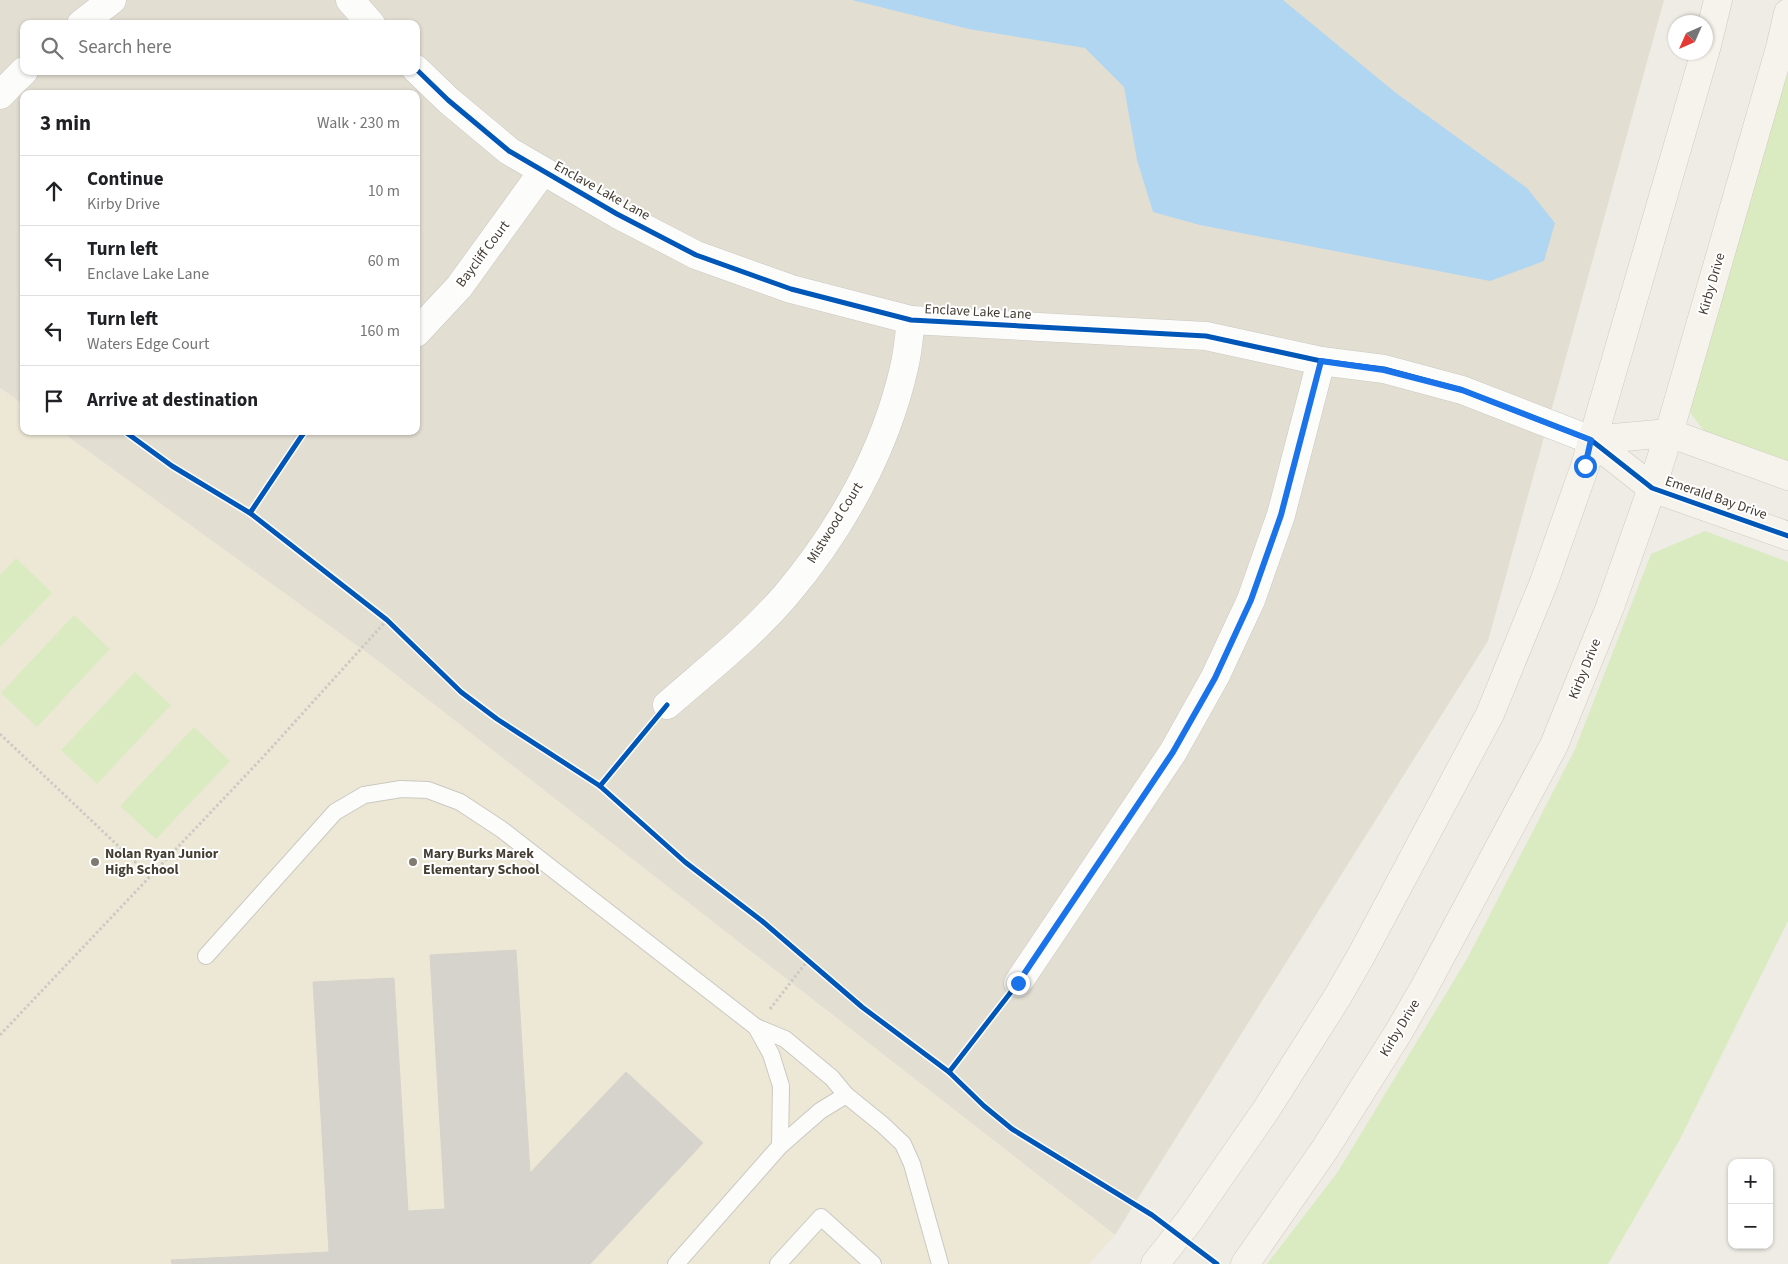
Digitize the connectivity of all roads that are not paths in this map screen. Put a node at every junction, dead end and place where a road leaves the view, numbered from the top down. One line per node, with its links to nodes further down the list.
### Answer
1 (112, 0): 5 (street)
2 (350, 0): 6 (street)
3 (1718, 0): 7 (main road)
4 (1788, 13): 16 (main road, Kirby Drive)
5 (86, 20)
6 (368, 20)
7 (1713, 20)
8 (1702, 60): 17 (main road)
9 (420, 73): 12 (street, Enclave Lake Lane)
10 (20, 75): 11 (street)
11 (0, 95)
12 (544, 171): 13 (street, Enclave Lake Lane); 14 (street, Baycliff Court)
13 (911, 320): 15 (street, Enclave Lake Lane); 21 (street, Mistwood Court)
14 (420, 330)
15 (1321, 361): 17 (street, Enclave Lake Lane); 23 (street)
16 (1669, 433): 17 (main road); 18 (main road); 19 (main road, Kirby Drive)
17 (1591, 440): 19 (main road, Emerald Bay Drive); 31 (main road)
18 (1788, 476)
19 (1652, 488): 20 (main road, Emerald Bay Drive); 32 (main road, Kirby Drive)
20 (1788, 536)
21 (667, 706)
22 (206, 956): 24 (lane)
23 (1018, 983)
24 (756, 1026): 25 (lane); 26 (lane)
25 (846, 1095): 26 (lane); 30 (lane)
26 (780, 1146): 27 (lane)
27 (676, 1264)
28 (778, 1264): 29 (lane)
29 (874, 1264)
30 (940, 1264)
31 (1155, 1264)
32 (1245, 1264)

